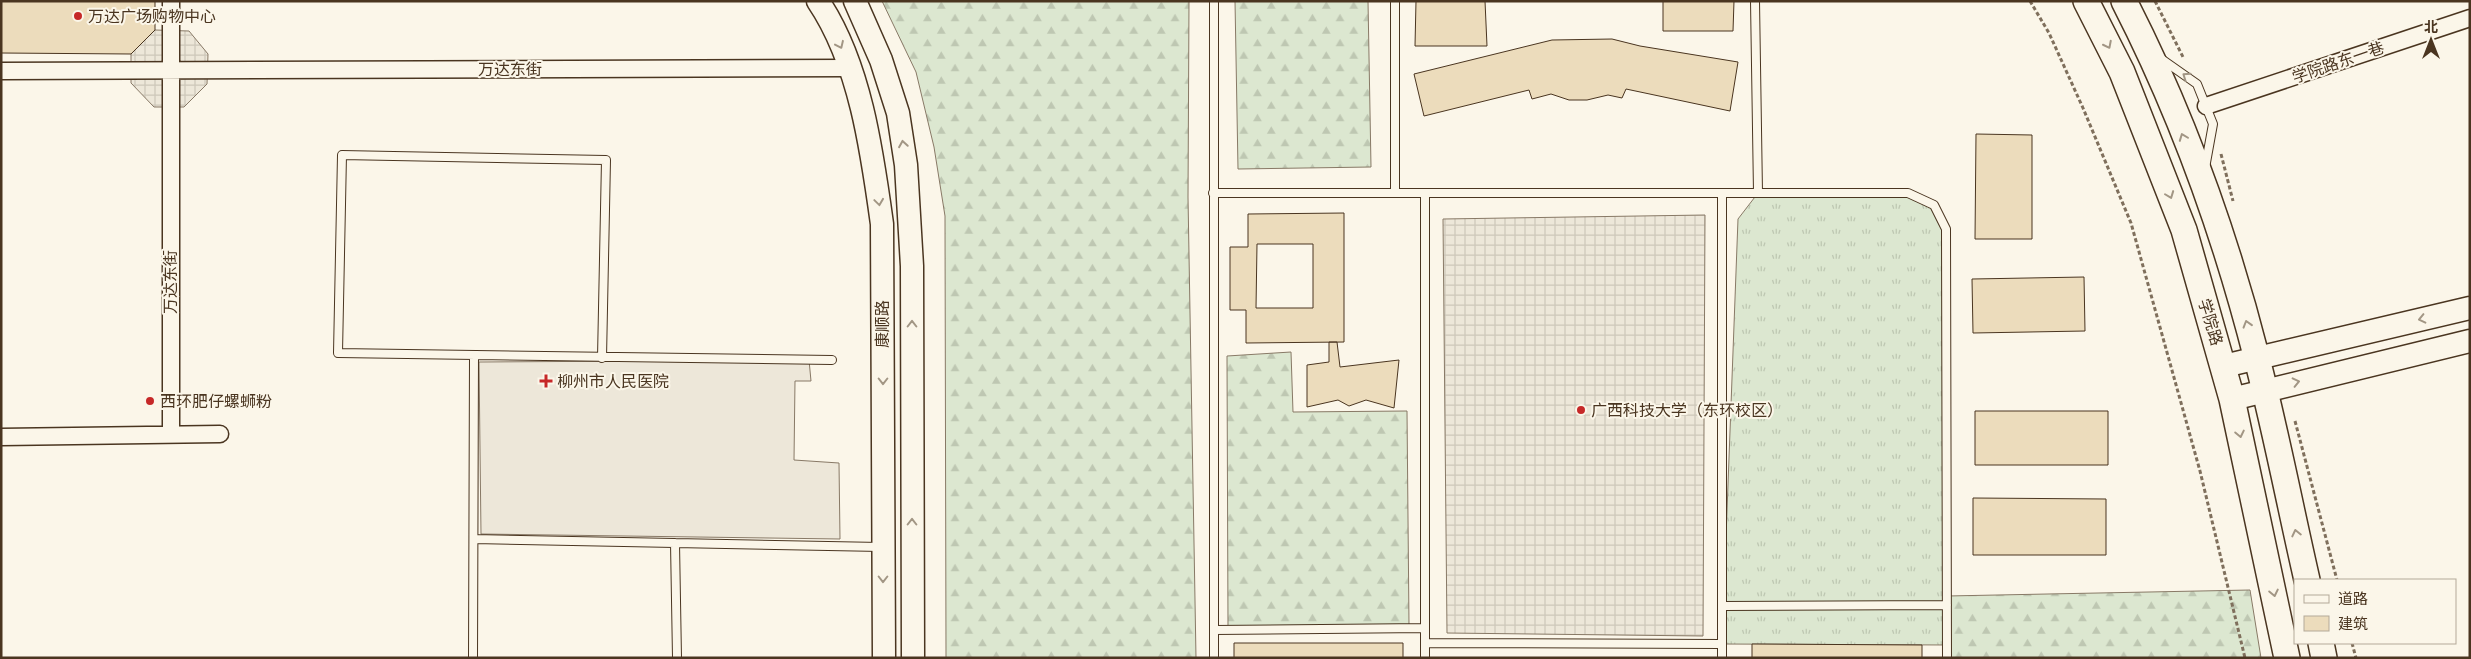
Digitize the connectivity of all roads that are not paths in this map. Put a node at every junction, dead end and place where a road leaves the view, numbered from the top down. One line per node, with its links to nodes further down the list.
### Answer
1 (171, 1): 12 (street, 万达东街)
2 (818, 1): 11 (main road, 康顺路, one-way to 11)
3 (855, 1): 47 (main road, 康顺路, one-way to 3)
4 (1214, 1): 16 (lane)
5 (1395, 1): 17 (lane)
6 (1755, 1): 20 (lane)
7 (2086, 1): 27 (main road, 学院路, one-way to 27)
8 (2124, 1): 10 (main road, 学院路)
9 (2470, 18): 14 (street, 学院路东一巷)
10 (2149, 51): 14 (lane, one-way to 10); 15 (main road, 学院路, one-way to 10)
11 (851, 68): 12 (street, 万达东街); 35 (main road, 康顺路, one-way to 35)
12 (170, 70): 13 (street, 万达东街); 30 (street, 万达东街)
13 (1, 71)
14 (2206, 106): 15 (lane)
15 (2202, 185): 25 (main road, 学院路, one-way to 15)
16 (1214, 193): 17 (lane); 40 (lane)
17 (1395, 193): 18 (lane)
18 (1425, 193): 19 (lane); 39 (lane)
19 (1722, 193): 20 (lane); 38 (lane)
20 (1758, 193): 37 (lane)
21 (2470, 308): 25 (main road, one-way to 25)
22 (2470, 341): 28 (main road, one-way to 22)
23 (474, 356): 24 (lane); 24 (lane); 33 (lane)
24 (602, 358): 26 (lane)
25 (2257, 358): 27 (main road); 28 (main road, 学院路)
26 (832, 360)
27 (2224, 366): 29 (main road, 学院路)
28 (2264, 390): 29 (main road); 36 (main road, 学院路, one-way to 28)
29 (2232, 399): 52 (main road, 学院路, one-way to 52)
30 (171, 434): 31 (street); 32 (street)
31 (220, 434)
32 (1, 437)
33 (474, 539): 34 (lane); 44 (lane)
34 (675, 543): 35 (lane); 45 (lane)
35 (883, 547): 46 (main road, 康顺路, one-way to 46)
36 (2307, 579)
37 (1947, 605): 38 (lane); 51 (lane)
38 (1722, 606): 42 (lane)
39 (1425, 628): 40 (lane); 41 (lane)
40 (1214, 630): 48 (lane)
41 (1425, 643): 42 (lane); 49 (lane)
42 (1722, 644): 50 (lane)
43 (2321, 644): 53 (main road)
44 (473, 658)
45 (676, 658)
46 (884, 658)
47 (913, 658)
48 (1214, 658)
49 (1425, 658)
50 (1722, 658)
51 (1947, 658)
52 (2288, 658)
53 (2324, 658)

